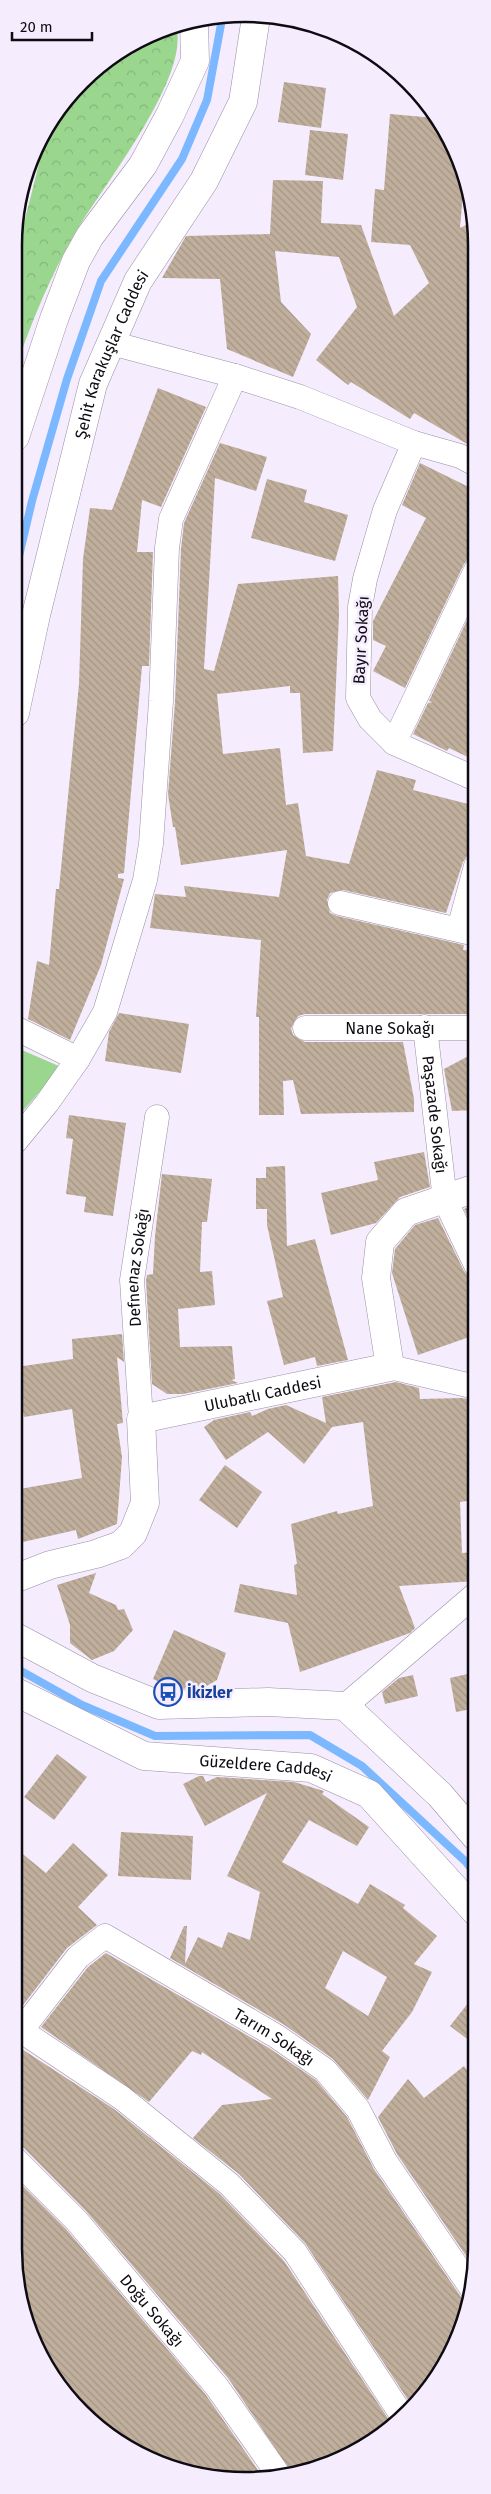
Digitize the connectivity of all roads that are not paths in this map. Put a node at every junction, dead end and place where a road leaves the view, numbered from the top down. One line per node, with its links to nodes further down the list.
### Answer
1 (255, 23): 3 (main road, Şehit Karakuşlar Caddesi)
2 (194, 29): 5 (main road)
3 (111, 343): 4 (street); 9 (main road, Şehit Karakuşlar Caddesi)
4 (234, 376): 6 (street); 18 (street)
5 (22, 418)
6 (414, 443): 7 (street); 10 (street, Bayır Sokağı)
7 (468, 460)
8 (468, 587): 10 (street)
9 (22, 680)
10 (394, 743): 11 (street, Bayır Sokağı)
11 (468, 775)
12 (340, 903): 13 (street)
13 (468, 932)
14 (425, 1027): 15 (street, Nane Sokağı); 16 (street, Nane Sokağı); 22 (street, Paşazade Sokağı)
15 (305, 1028)
16 (468, 1028)
17 (22, 1031): 18 (street)
18 (78, 1059): 20 (street)
19 (157, 1117): 26 (street, Defnenaz Sokağı)
20 (22, 1133)
21 (468, 1191): 22 (main road)
22 (445, 1200): 23 (street, Paşazade Sokağı); 24 (main road)
23 (468, 1247)
24 (390, 1367): 25 (street); 26 (main road, Ulubatlı Caddesi)
25 (468, 1386)
26 (140, 1419): 27 (main road)
27 (22, 1576)
28 (468, 1601): 31 (street)
29 (22, 1640): 31 (main road)
30 (22, 1695): 33 (main road, Güzeldere Caddesi)
31 (345, 1706): 32 (main road)
32 (468, 1828)
33 (468, 1903)
34 (22, 2023): 37 (street, Tarım Sokağı)
35 (22, 2032): 38 (street)
36 (22, 2166): 39 (street, Doğu Sokağı)
37 (466, 2281)
38 (399, 2410)
39 (275, 2470)

